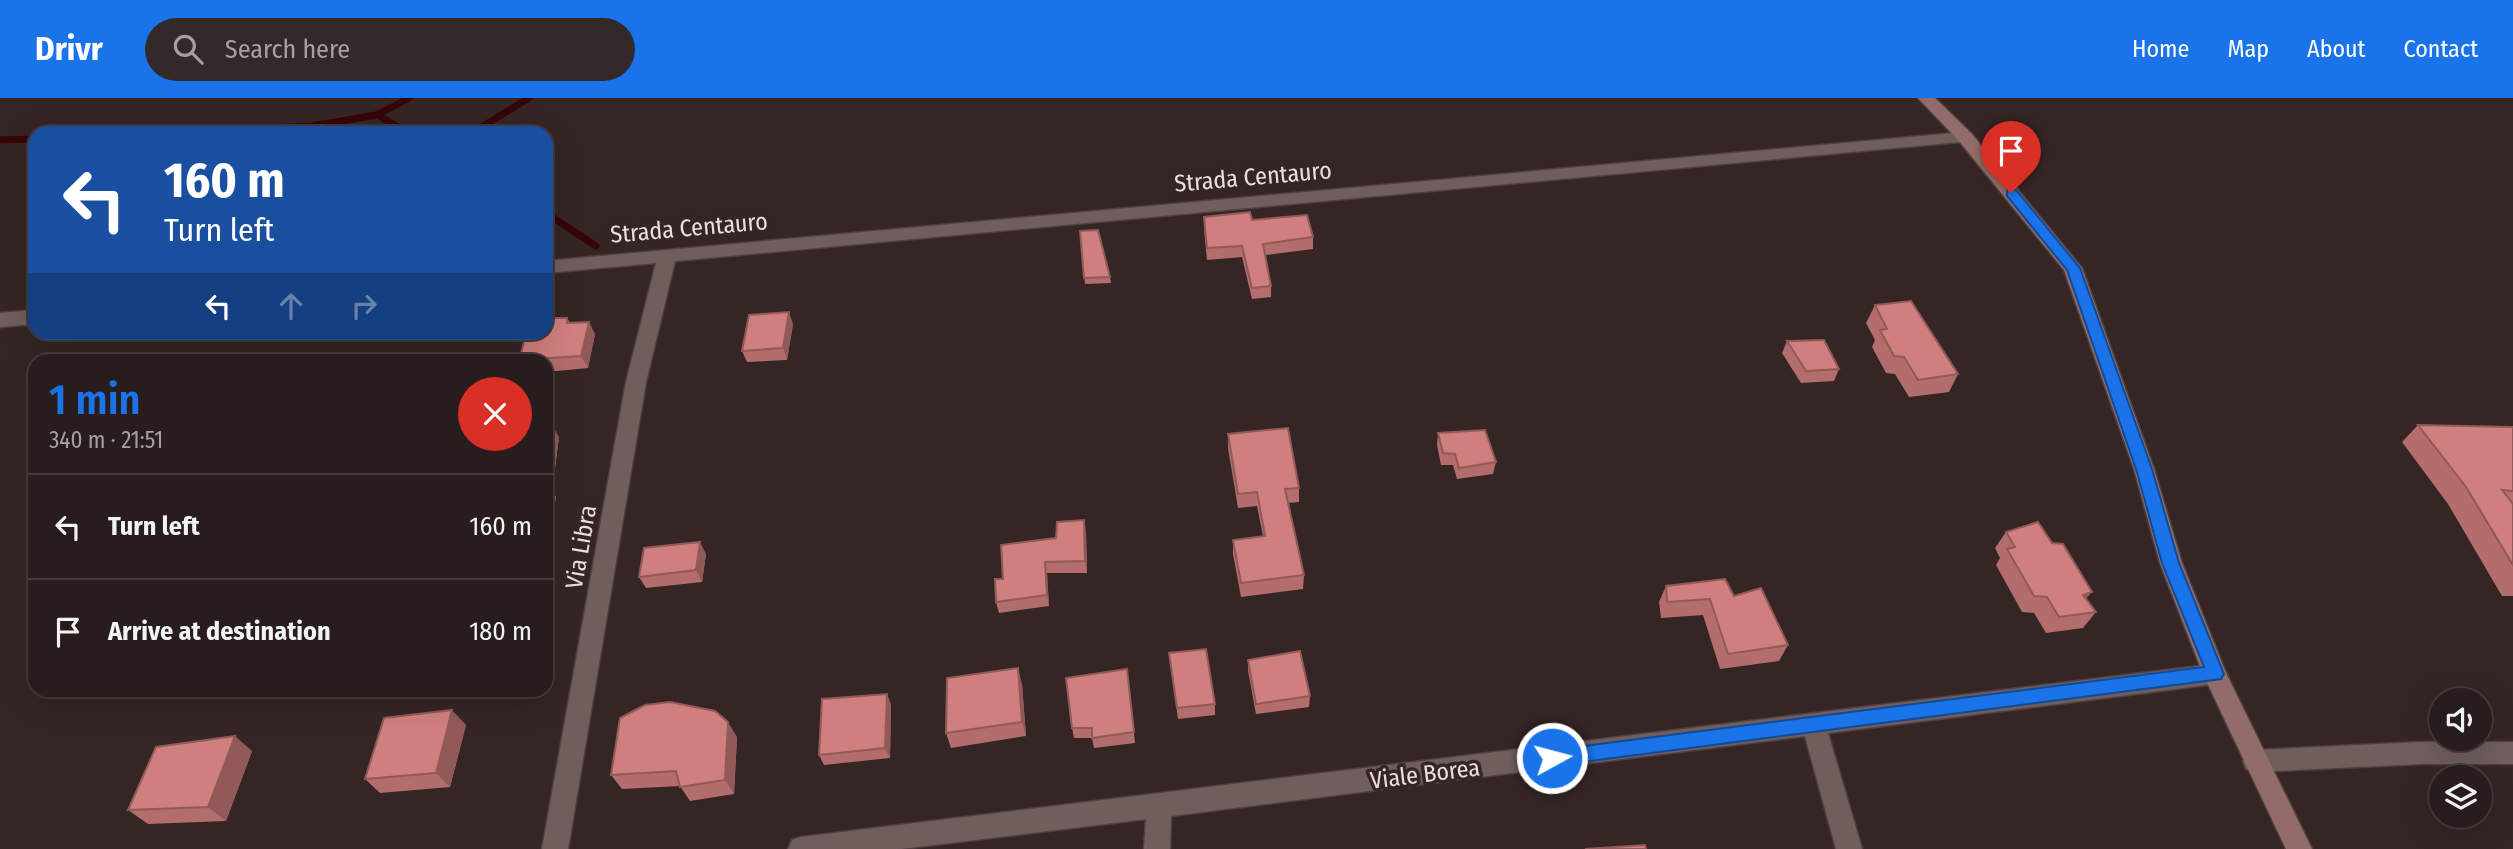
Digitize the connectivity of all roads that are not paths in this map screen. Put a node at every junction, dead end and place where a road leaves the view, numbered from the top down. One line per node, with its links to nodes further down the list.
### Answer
1 (1926, 98): 2 (main road)
2 (1965, 136): 3 (street, Strada Centauro); 7 (main road)
3 (667, 255): 4 (street, Strada Centauro); 12 (street, Via Libra)
4 (553, 266)
5 (28, 318): 6 (street)
6 (0, 320)
7 (2215, 674): 8 (street, Viale Borea); 10 (main road)
8 (1814, 725): 11 (street, Viale Borea); 15 (street)
9 (2513, 753): 10 (street)
10 (2255, 761): 16 (main road)
11 (1159, 805): 13 (street, Viale Borea); 14 (street)
12 (555, 849)
13 (801, 849)
14 (1157, 849)
15 (1849, 849)
16 (2299, 849)

